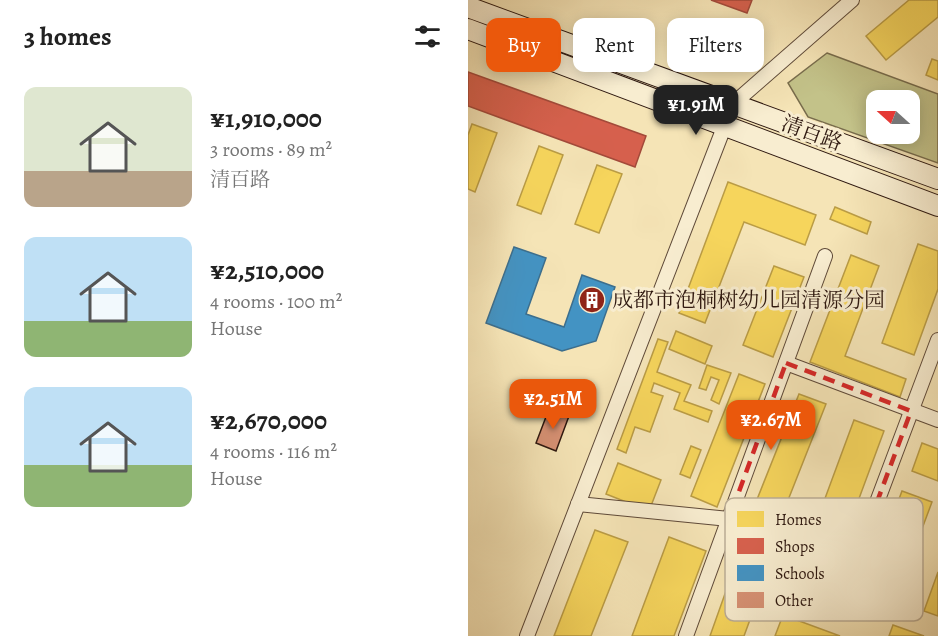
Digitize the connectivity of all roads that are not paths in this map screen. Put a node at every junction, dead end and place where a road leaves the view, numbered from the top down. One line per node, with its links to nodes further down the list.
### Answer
1 (852, 0): 4 (street)
2 (468, 7): 4 (street, 清百路)
3 (468, 29): 5 (street, 清百路)
4 (733, 104): 5 (street); 6 (street, 清百路)
5 (724, 126): 7 (street, 清百路); 15 (street)
6 (938, 179)
7 (938, 206)
8 (825, 256): 10 (street)
9 (938, 340): 11 (street)
10 (786, 363): 11 (street); 13 (street)
11 (912, 411): 12 (street); 14 (street)
12 (938, 420)
13 (737, 498)
14 (879, 498)
15 (578, 504): 16 (street); 18 (street)
16 (725, 519)
17 (725, 530): 19 (street)
18 (528, 636)
19 (686, 636)

